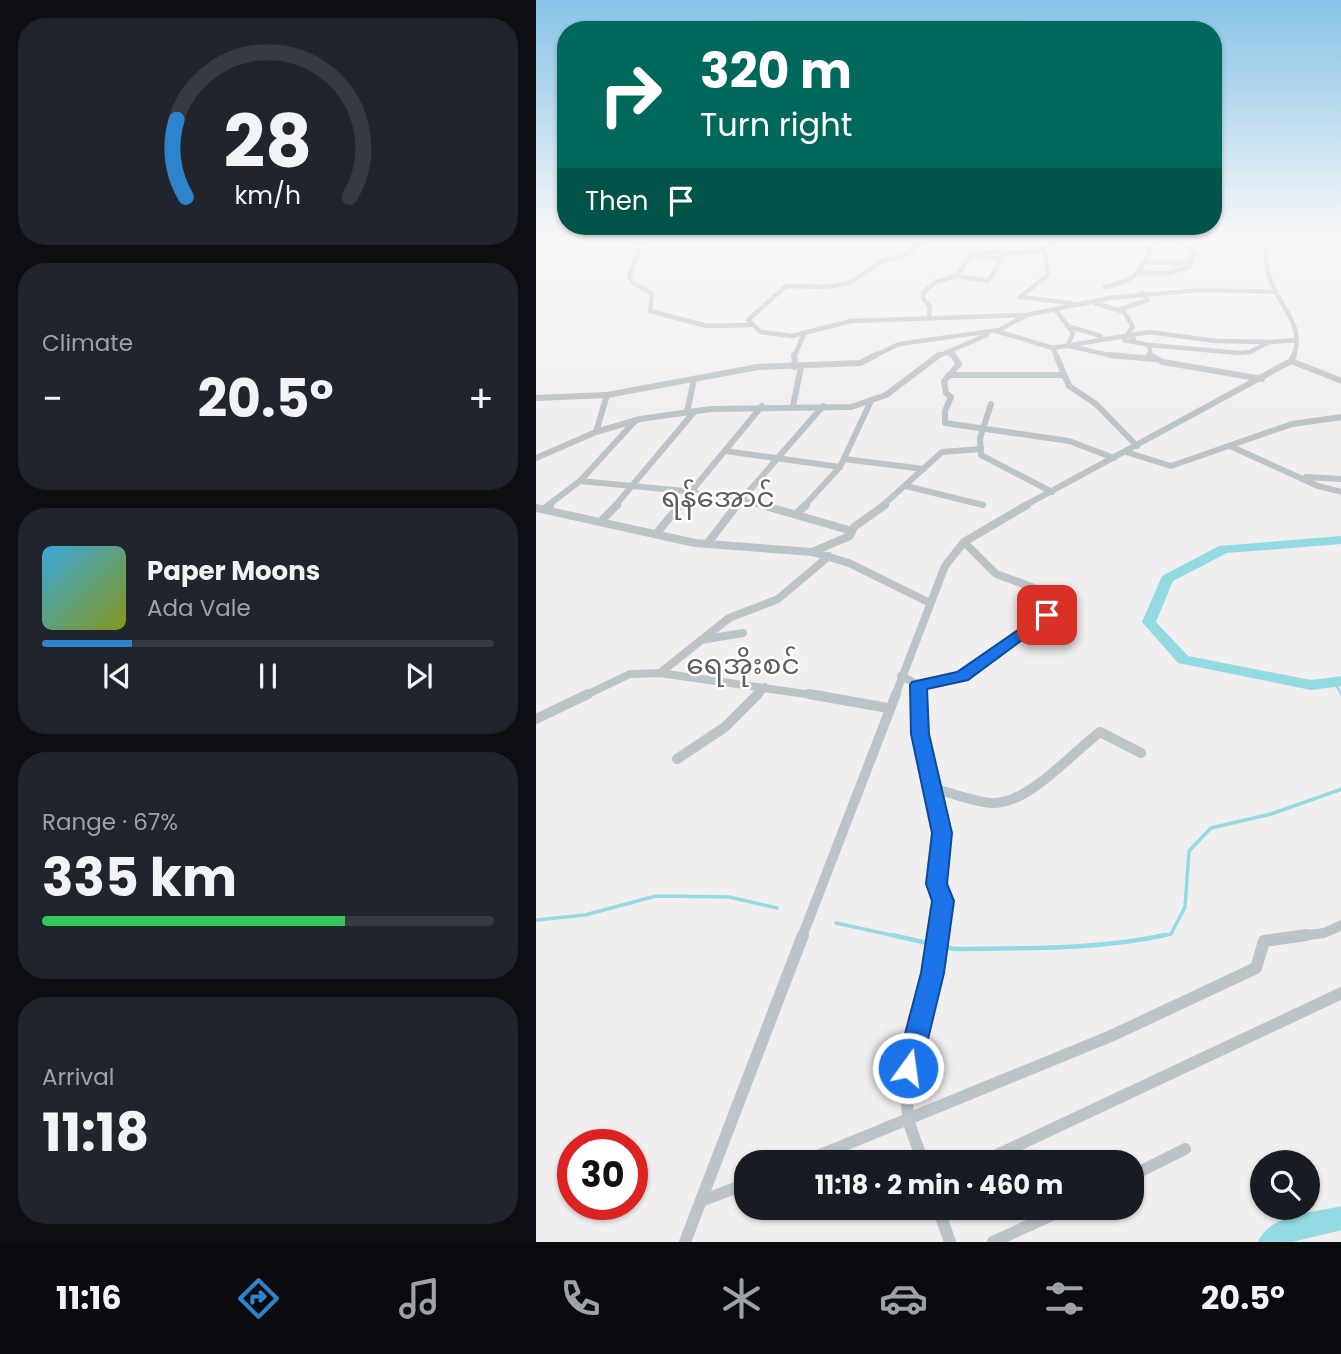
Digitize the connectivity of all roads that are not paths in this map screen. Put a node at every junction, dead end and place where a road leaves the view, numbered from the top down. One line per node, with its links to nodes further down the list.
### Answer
1 (653, 296): 14 (street)
2 (775, 296): 14 (street)
3 (923, 296): 13 (street)
4 (1021, 296): 9 (street)
5 (1123, 296): 8 (street)
6 (1145, 296): 11 (street)
7 (1280, 296): 22 (street)
8 (1090, 301): 9 (street); 11 (street)
9 (1077, 303): 10 (street)
10 (1055, 309): 12 (street); 15 (street)
11 (1121, 309): 16 (street)
12 (1027, 315): 13 (street); 17 (street)
13 (929, 317): 18 (street)
14 (751, 326): 18 (street)
15 (1067, 326): 20 (street); 24 (street)
16 (1132, 329): 19 (street); 21 (street)
17 (998, 331): 27 (street); 28 (street); 31 (street)
18 (804, 334): 31 (street)
19 (1142, 334): 21 (street); 23 (street)
20 (1111, 338): 21 (street); 24 (street)
21 (1136, 340): 25 (street)
22 (1297, 340): 23 (street); 30 (street)
23 (1269, 342): 26 (street)
24 (1067, 345): 27 (street); 29 (street)
25 (1148, 345): 26 (street); 29 (street)
26 (1165, 347): 29 (street)
27 (1053, 348): 33 (street)
28 (946, 352): 32 (street); 41 (street)
29 (1152, 356): 34 (street)
30 (1291, 361): 36 (street); 37 (street)
31 (798, 367): 35 (street); 44 (street)
32 (949, 375): 33 (street); 49 (street)
33 (1063, 375): 51 (street)
34 (1241, 375): 36 (street); 38 (street)
35 (694, 379): 39 (street); 46 (street)
36 (1262, 379): 38 (street)
37 (1342, 381)
38 (1252, 384): 51 (street)
39 (607, 395): 40 (street); 50 (street)
40 (536, 398)
41 (870, 402): 45 (street); 59 (street)
42 (992, 404): 49 (street)
43 (762, 406): 44 (street); 46 (street); 54 (street)
44 (793, 406): 45 (street)
45 (823, 406): 58 (street)
46 (691, 412): 48 (street); 65 (street)
47 (1342, 417): 52 (street)
48 (636, 420): 50 (street); 64 (street)
49 (983, 426): 53 (street); 57 (street)
50 (596, 432): 56 (street)
51 (1137, 446): 55 (street)
52 (1230, 446): 55 (street); 62 (street)
53 (980, 449): 61 (street); 67 (street)
54 (725, 451): 58 (street); 69 (street)
55 (1126, 452): 57 (street)
56 (536, 458)
57 (1114, 458): 67 (street)
58 (776, 459): 60 (street); 70 (street)
59 (844, 459): 60 (street); 61 (street)
60 (840, 467): 73 (street)
61 (923, 469): 66 (street)
62 (1298, 476): 63 (street); 68 (street)
63 (1342, 479)
64 (580, 481): 65 (street); 72 (street)
65 (637, 484): 69 (street); 74 (street)
66 (906, 486): 71 (street); 75 (street)
67 (1052, 492): 77 (street)
68 (1342, 492)
69 (690, 494): 70 (street); 76 (street)
70 (740, 500): 73 (street); 78 (street)
71 (983, 505)
72 (540, 508): 74 (street)
73 (797, 513): 75 (street)
74 (601, 521): 76 (street)
75 (852, 531): 79 (street)
76 (656, 534): 78 (street)
77 (964, 542): 81 (street); 86 (street)
78 (707, 544): 79 (street)
79 (812, 552): 80 (street)
80 (829, 556): 81 (street); 83 (street)
81 (930, 603): 85 (street)
82 (743, 633): 83 (street)
83 (698, 641): 84 (street)
84 (660, 673): 87 (street); 89 (street)
85 (901, 676): 86 (street); 88 (street)
86 (919, 685): 92 (street)
87 (765, 687): 88 (street); 91 (street)
88 (888, 708): 102 (street)
89 (536, 719)
90 (1141, 753): 92 (street)
91 (677, 759)
92 (933, 788): 95 (street)
93 (1342, 925): 95 (street)
94 (1342, 993): 99 (street)
95 (909, 1120): 97 (street); 98 (street)
96 (1185, 1149): 100 (street)
97 (833, 1150)
98 (919, 1150)
99 (1008, 1150)
100 (1144, 1170)
101 (734, 1189): 102 (street)
102 (701, 1201): 105 (street)
103 (942, 1220): 106 (street)
104 (1041, 1220): 107 (street)
105 (685, 1242)
106 (950, 1242)
107 (993, 1242)

